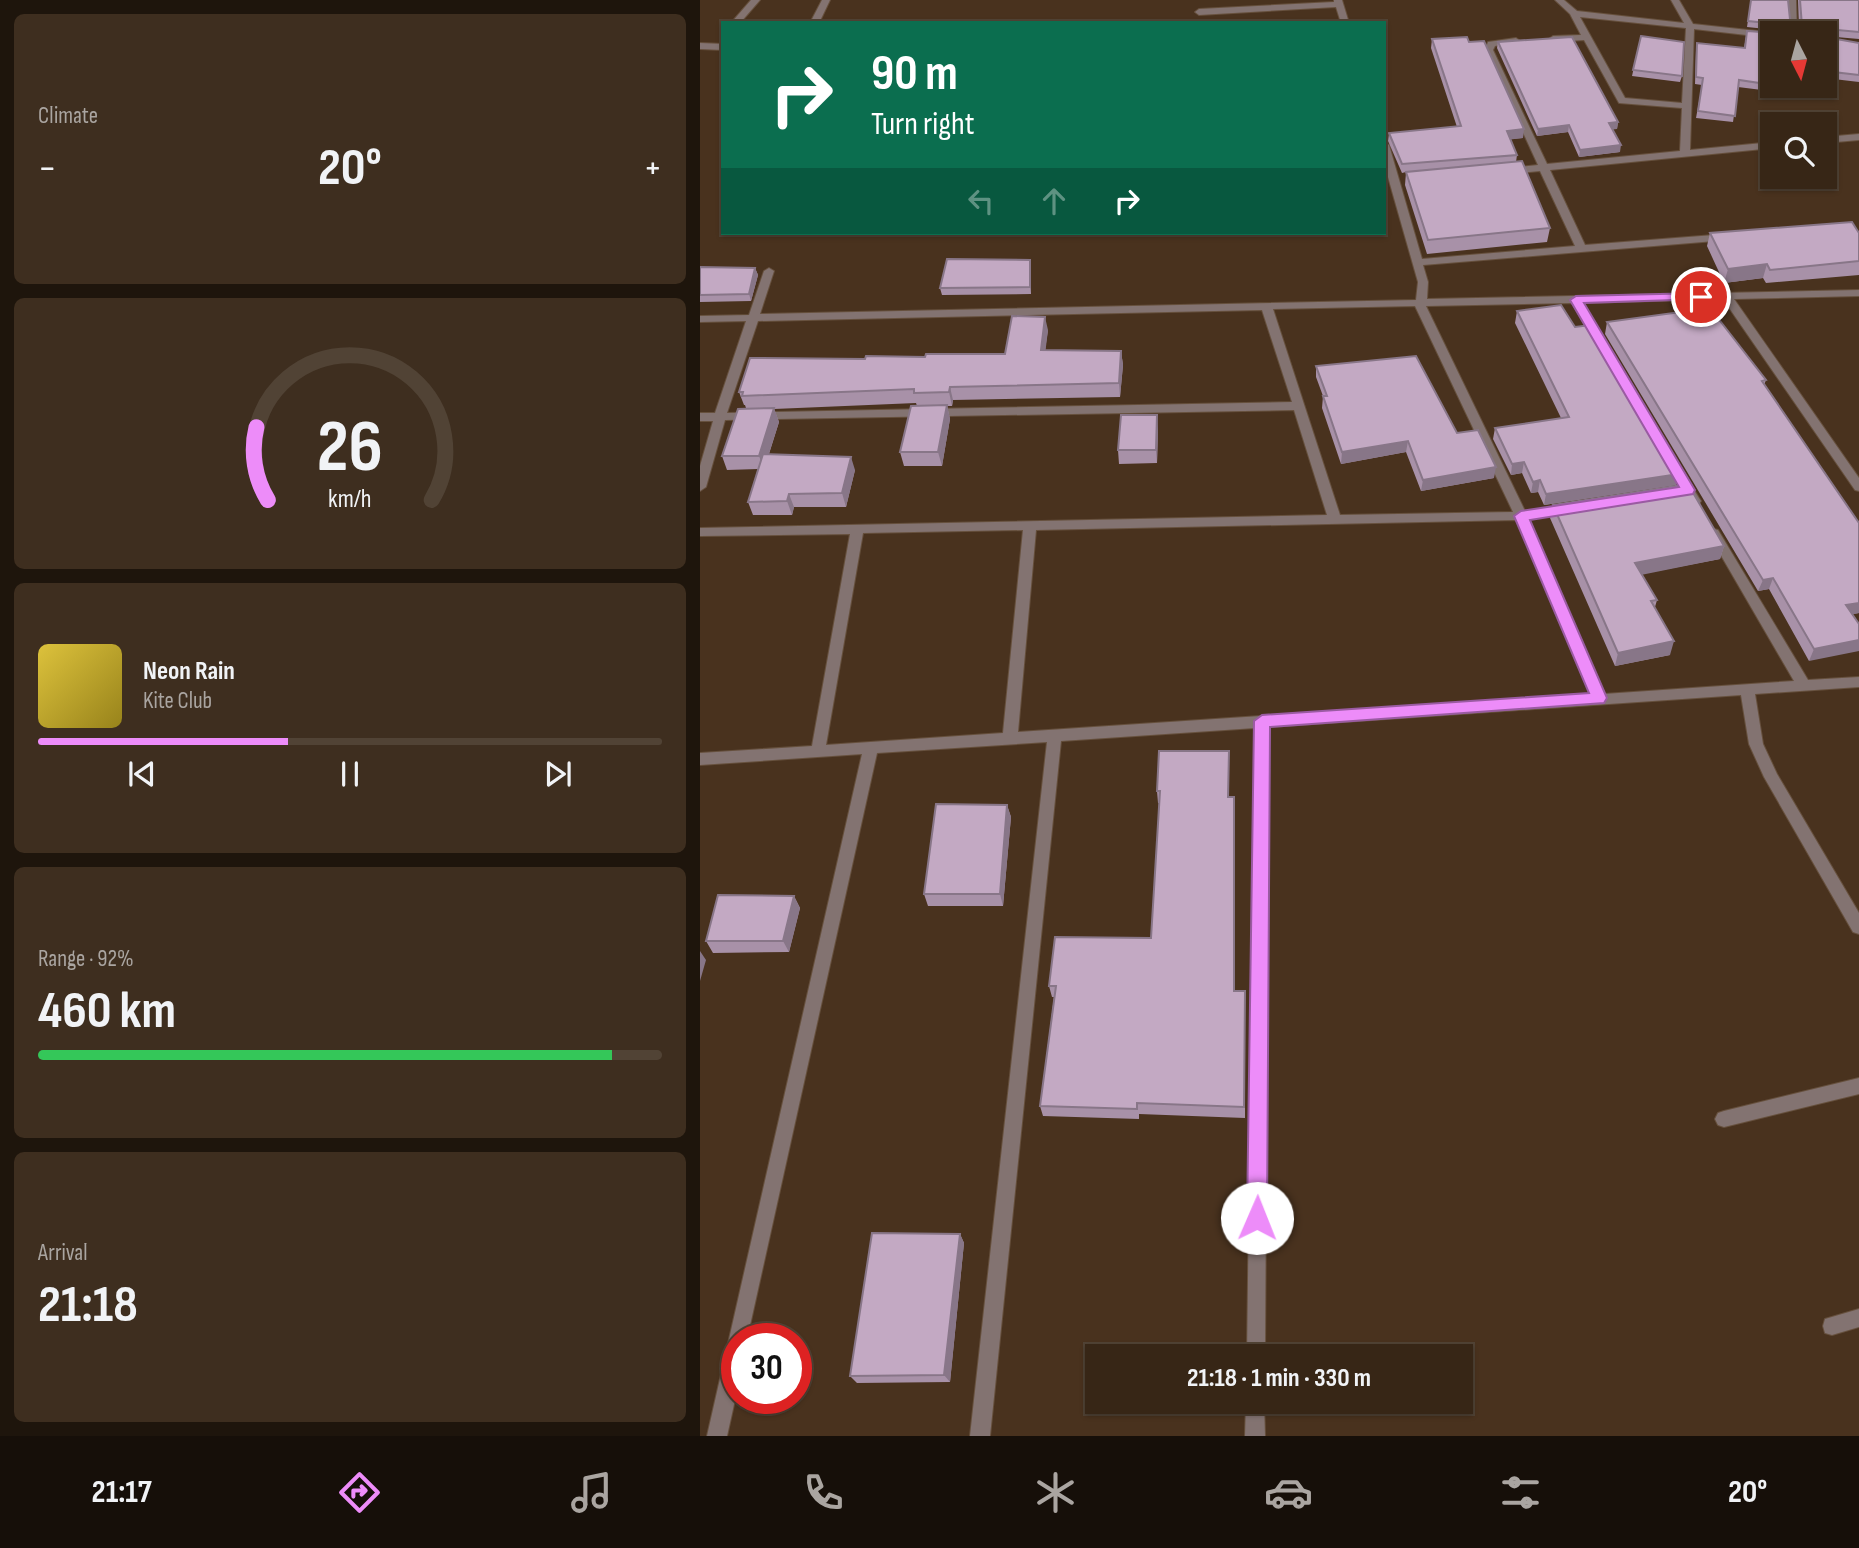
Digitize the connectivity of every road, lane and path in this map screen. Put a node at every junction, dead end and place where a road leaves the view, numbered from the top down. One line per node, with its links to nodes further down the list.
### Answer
1 (756, 0): 10 (street)
2 (826, 0): 11 (street)
3 (1195, 0): 8 (street)
4 (1559, 0): 9 (street)
5 (1675, 0): 15 (street)
6 (1792, 0): 14 (street)
7 (1339, 2): 8 (street); 13 (street)
8 (1199, 12): 12 (street)
9 (1574, 13): 15 (street); 17 (street)
10 (737, 21)
11 (815, 21)
12 (1201, 21)
13 (1344, 21)
14 (1793, 21)
15 (1690, 26): 16 (street); 22 (street)
16 (1760, 34)
17 (1586, 37): 18 (street); 22 (street)
18 (1537, 40)
19 (1525, 41): 28 (street)
20 (700, 46): 21 (street)
21 (718, 46)
22 (1687, 106): 26 (street)
23 (1859, 137): 24 (street)
24 (1837, 139)
25 (1760, 146): 26 (street)
26 (1685, 154): 28 (street)
27 (1386, 157): 31 (street)
28 (1544, 167): 29 (street); 33 (street)
29 (1490, 173)
30 (1409, 180): 31 (street)
31 (1390, 182): 34 (street)
32 (1735, 236): 33 (street)
33 (1583, 248): 34 (street)
34 (1418, 262): 39 (street)
35 (769, 271): 41 (street)
36 (1859, 293): 37 (street)
37 (1726, 296): 38 (street); 49 (street)
38 (1576, 300): 39 (street); 43 (street)
39 (1420, 305): 40 (street); 51 (street)
40 (1267, 307): 41 (street); 44 (street)
41 (753, 318): 42 (street); 45 (street)
42 (700, 319)
43 (1604, 348)
44 (1299, 406): 45 (street); 52 (street)
45 (720, 416): 46 (street); 48 (street)
46 (700, 417)
47 (1660, 443): 57 (street)
48 (700, 487)
49 (1859, 487)
50 (1585, 506): 51 (street)
51 (1521, 516): 52 (street); 59 (street)
52 (1335, 520): 53 (street)
53 (1030, 526): 54 (street); 62 (street)
54 (857, 529): 55 (street); 64 (street)
55 (700, 532)
56 (1859, 682): 57 (street)
57 (1804, 686): 58 (street)
58 (1748, 691): 59 (street); 67 (street)
59 (1599, 698): 60 (street)
60 (1262, 721): 61 (street); 74 (street)
61 (1055, 735): 62 (street); 78 (street)
62 (1010, 738): 63 (street)
63 (871, 747): 64 (street); 72 (street)
64 (818, 751): 65 (street)
65 (700, 759)
66 (1859, 895): 67 (street)
67 (1843, 900): 68 (street)
68 (1859, 927)
69 (1859, 1086): 70 (street)
70 (1724, 1119)
71 (1859, 1318): 73 (street)
72 (742, 1323)
73 (1832, 1326)
74 (1256, 1344)
75 (722, 1414): 77 (street)
76 (1255, 1414): 79 (street)
77 (717, 1436)
78 (980, 1436)
79 (1255, 1436)

